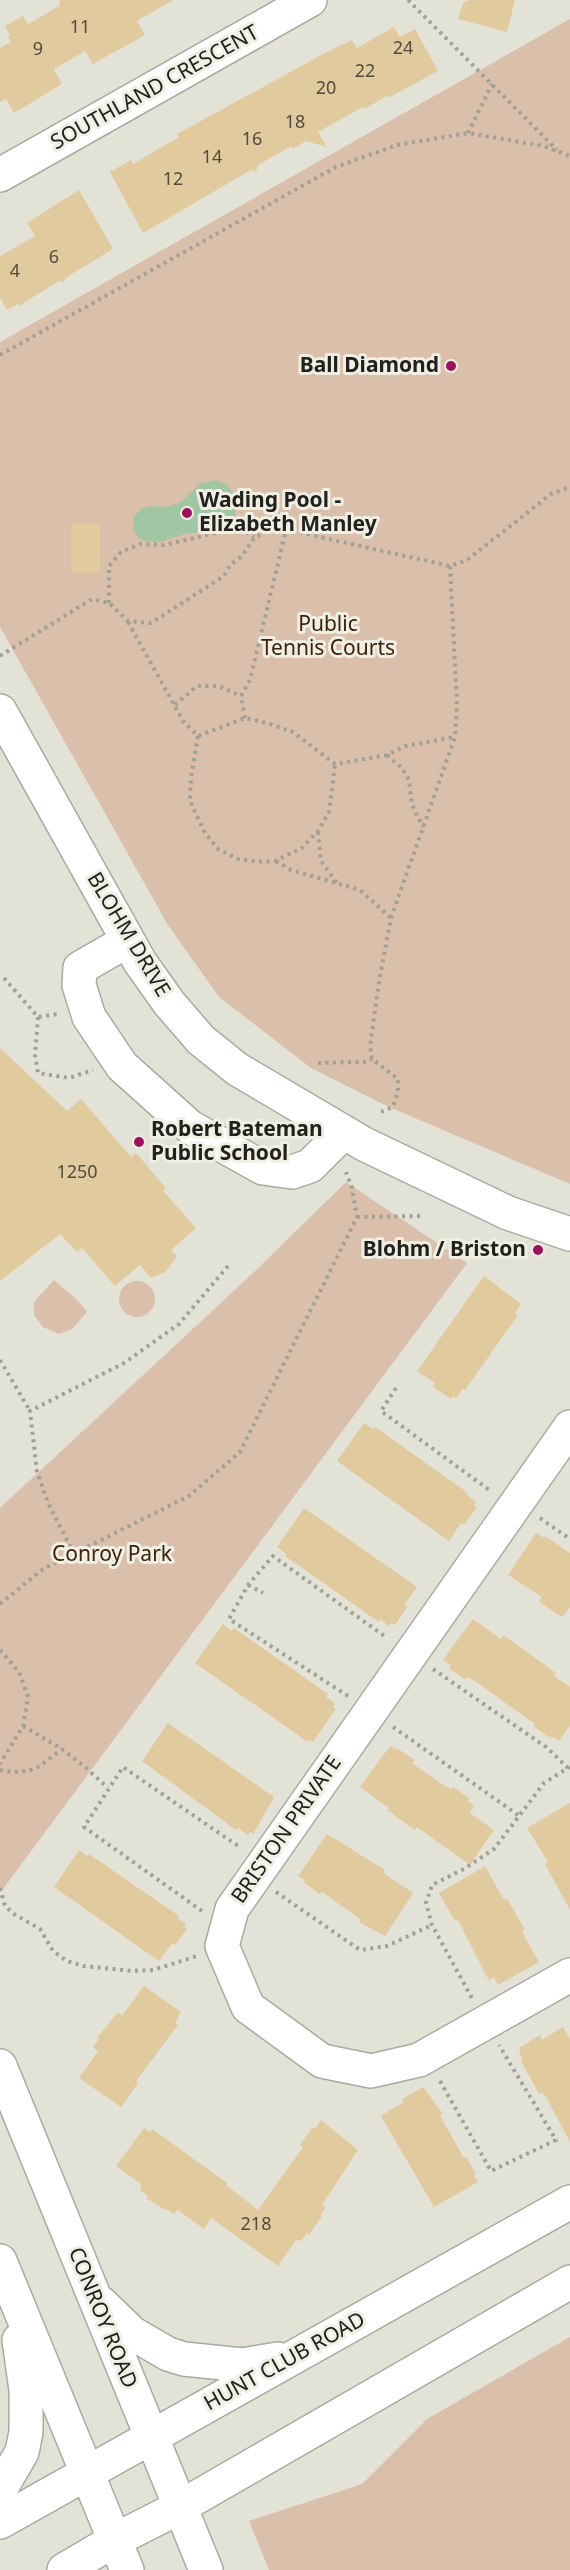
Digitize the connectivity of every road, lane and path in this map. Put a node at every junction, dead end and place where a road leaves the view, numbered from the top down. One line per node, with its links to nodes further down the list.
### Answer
1 (310, 0): 7 (main road, SOUTHLAND CRESCENT)
2 (408, 0): 3 (path)
3 (492, 84): 4 (path); 5 (path)
4 (468, 133): 5 (path); 8 (path)
5 (560, 152): 6 (path)
6 (570, 156)
7 (0, 176)
8 (0, 356)
9 (570, 487): 12 (path)
10 (286, 530): 11 (path); 12 (path); 16 (path)
11 (254, 538): 13 (path); 14 (path)
12 (450, 566): 21 (path)
13 (109, 603): 14 (path); 15 (path)
14 (128, 621): 17 (path)
15 (0, 656)
16 (241, 696): 17 (path); 19 (path)
17 (175, 705): 20 (path)
18 (0, 711): 29 (main road, BLOHM DRIVE)
19 (245, 718): 20 (path); 23 (path)
20 (198, 736): 26 (path)
21 (455, 737): 22 (path); 24 (path)
22 (387, 755): 23 (path); 24 (path)
23 (335, 764): 25 (path)
24 (423, 828): 28 (path)
25 (318, 831): 26 (path); 27 (path)
26 (275, 861): 27 (path)
27 (337, 884): 28 (path)
28 (391, 918): 33 (path)
29 (127, 941): 37 (main road, BLOHM DRIVE); 37 (main road)
30 (4, 978): 32 (path)
31 (58, 1014): 32 (path)
32 (38, 1017): 35 (path)
33 (372, 1059): 34 (path); 36 (path)
34 (318, 1063)
35 (93, 1070)
36 (381, 1112)
37 (344, 1132): 41 (main road, BLOHM DRIVE)
38 (346, 1172): 40 (path)
39 (423, 1216): 40 (path)
40 (357, 1217): 49 (path)
41 (570, 1234)
42 (228, 1266): 45 (path)
43 (0, 1360): 45 (path)
44 (396, 1388): 47 (path)
45 (30, 1411): 49 (path)
46 (570, 1427): 47 (main road, BRISTON PRIVATE)
47 (516, 1502): 48 (path); 54 (main road, BRISTON PRIVATE)
48 (570, 1539)
49 (74, 1554): 52 (path)
50 (248, 1585): 51 (path); 54 (path); 55 (path)
51 (263, 1593)
52 (0, 1605)
53 (0, 1650): 56 (path)
54 (410, 1654): 55 (main road, BRISTON PRIVATE); 59 (path)
55 (370, 1711): 62 (path); 63 (main road, BRISTON PRIVATE)
56 (23, 1726): 57 (path); 58 (path)
57 (62, 1749): 60 (path); 61 (path)
58 (0, 1764)
59 (569, 1768): 62 (path)
60 (0, 1770)
61 (108, 1788): 63 (path); 66 (path)
62 (518, 1815): 65 (path)
63 (259, 1870): 65 (path); 66 (main road, BRISTON PRIVATE)
64 (0, 1888): 66 (path)
65 (432, 1925): 68 (path)
66 (225, 1937): 69 (main road)
67 (570, 1975): 68 (main road)
68 (485, 2023): 69 (main road); 69 (path)
69 (426, 2056)
70 (0, 2066): 75 (main road, CONROY ROAD)
71 (570, 2202): 76 (main road, HUNT CLUB ROAD)
72 (0, 2261): 74 (main road)
73 (570, 2282): 80 (main road)
74 (13, 2293): 78 (main road); 79 (main road)
75 (92, 2294): 76 (main road); 77 (main road, CONROY ROAD)
76 (303, 2353): 77 (main road, HUNT CLUB ROAD)
77 (150, 2437): 78 (main road, HUNT CLUB ROAD); 80 (main road, CONROY ROAD)
78 (87, 2472): 81 (main road, HUNT CLUB ROAD); 82 (main road)
79 (0, 2490)
80 (180, 2507): 82 (main road); 85 (main road, CONROY ROAD)
81 (0, 2522)
82 (115, 2540): 83 (main road); 84 (main road)
83 (64, 2570)
84 (127, 2570)
85 (206, 2570)

